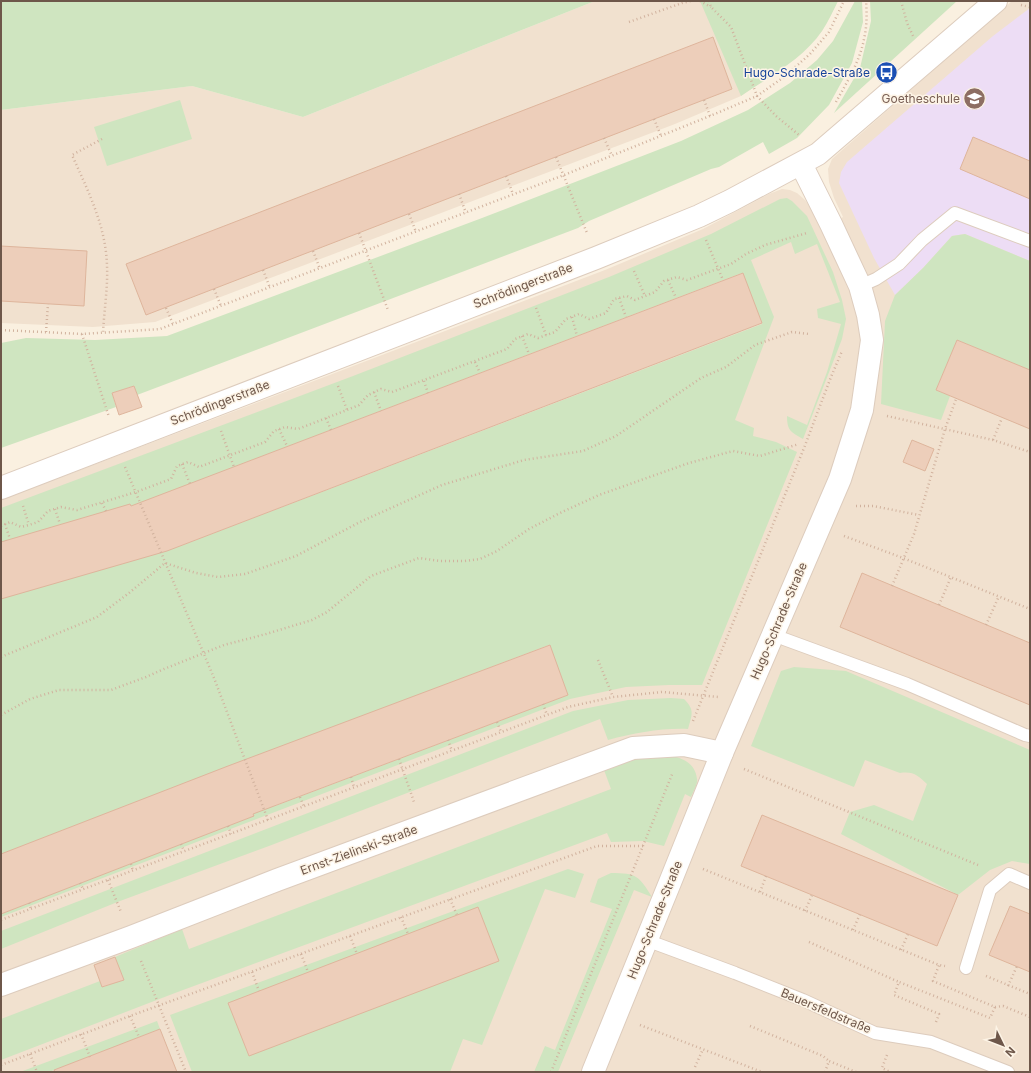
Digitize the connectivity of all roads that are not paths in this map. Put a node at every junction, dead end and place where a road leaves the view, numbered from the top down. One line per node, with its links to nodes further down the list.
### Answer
1 (996, 1): 2 (street, Schrödingerstraße)
2 (801, 164): 4 (street, Hugo-Schrade-Straße); 5 (street, Schrödingerstraße)
3 (1030, 241): 4 (lane)
4 (860, 286): 8 (street, Hugo-Schrade-Straße)
5 (1, 488)
6 (784, 639): 7 (lane)
7 (1030, 736)
8 (722, 753): 10 (street, Hugo-Schrade-Straße); 12 (street, Ernst-Zielinski-Straße)
9 (1030, 883): 11 (lane)
10 (646, 940): 13 (street, Hugo-Schrade-Straße); 14 (lane, Bauersfeldstraße)
11 (966, 968)
12 (1, 985)
13 (592, 1072)
14 (1008, 1072)

